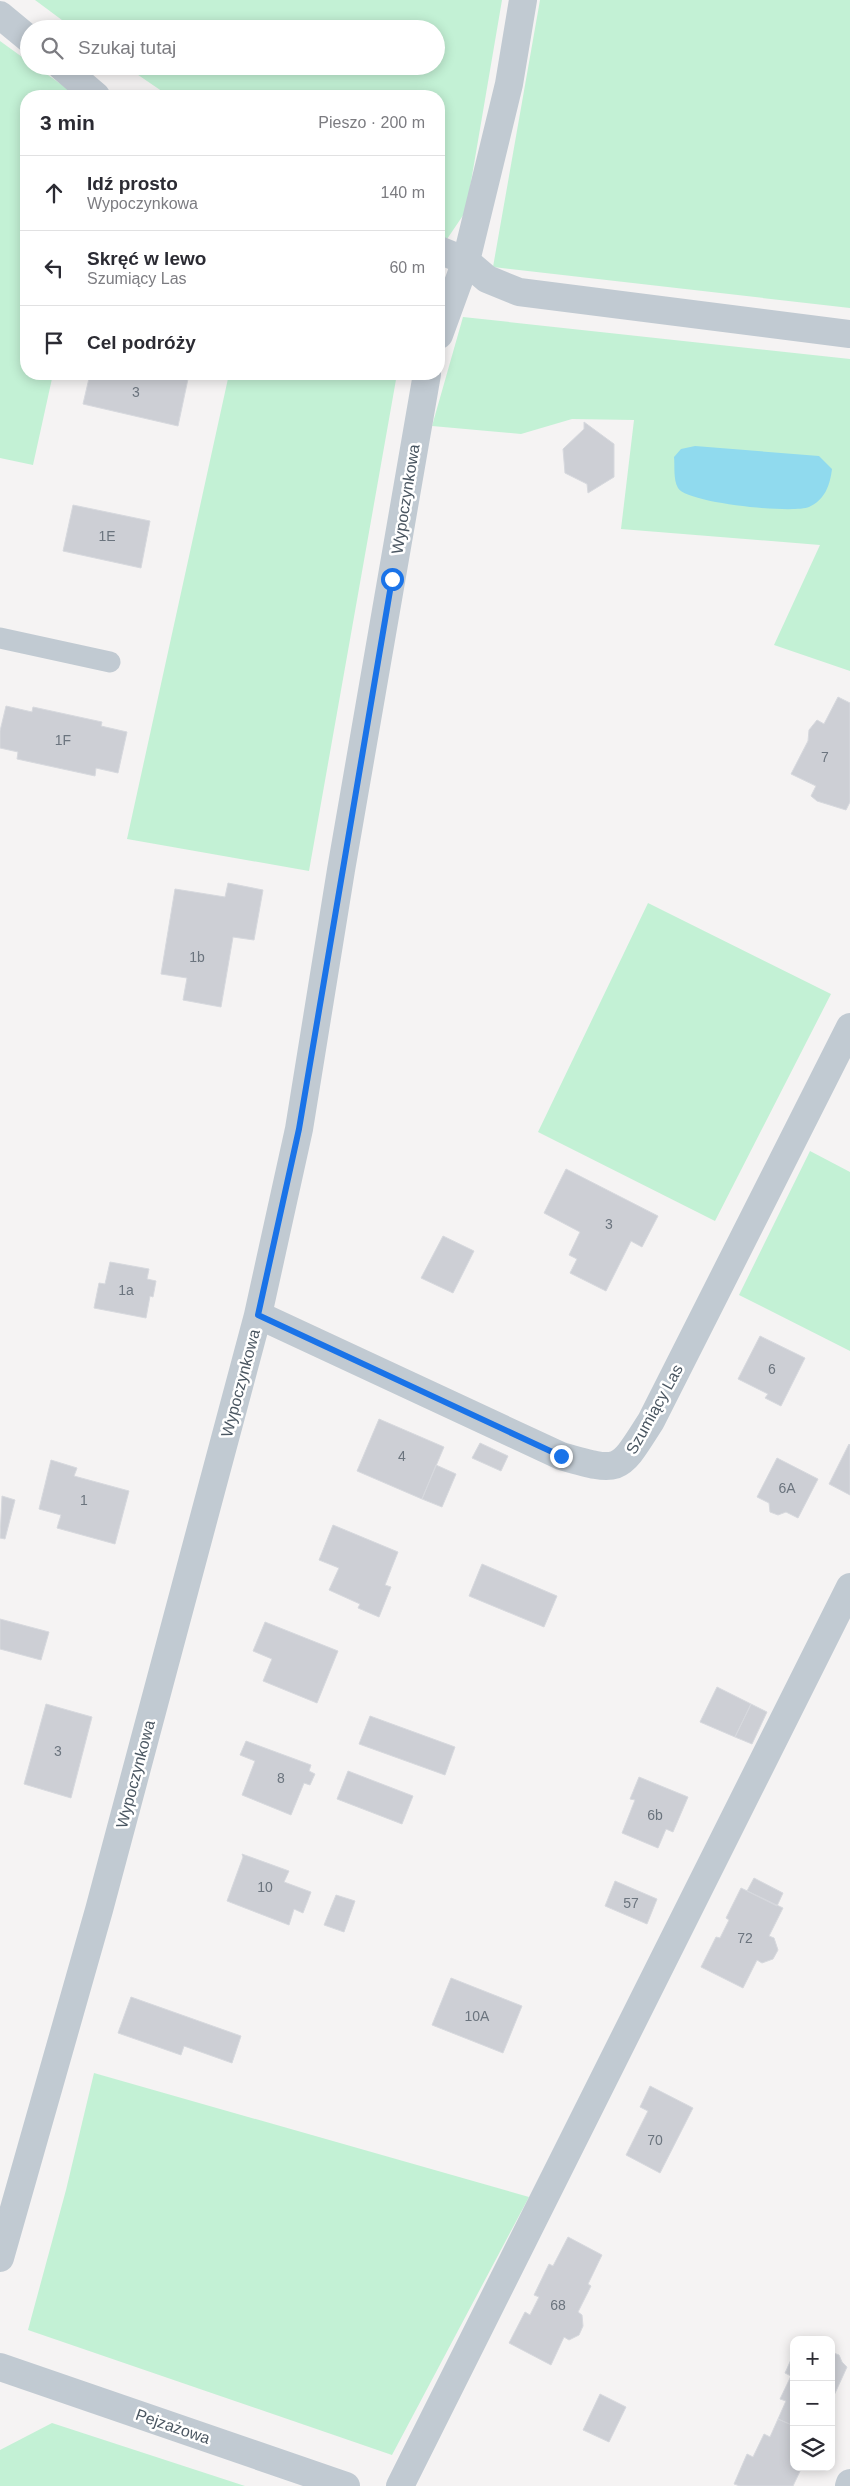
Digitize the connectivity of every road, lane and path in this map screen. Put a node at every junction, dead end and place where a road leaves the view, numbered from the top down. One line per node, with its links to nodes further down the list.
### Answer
1 (523, 0): 7 (street)
2 (0, 15): 3 (street)
3 (20, 32)
4 (72, 75): 5 (street)
5 (89, 90)
6 (445, 252): 7 (street)
7 (466, 261): 8 (street); 9 (street)
8 (445, 319)
9 (850, 334)
10 (426, 380): 14 (street, Wypoczynkowa)
11 (0, 638): 12 (lane)
12 (110, 662)
13 (850, 1027): 14 (street, Szumiący Las)
14 (258, 1315): 16 (street, Wypoczynkowa)
15 (850, 1586): 19 (street)
16 (0, 2258)
17 (0, 2367): 18 (street, Pejzażowa)
18 (346, 2486)
19 (400, 2486)

